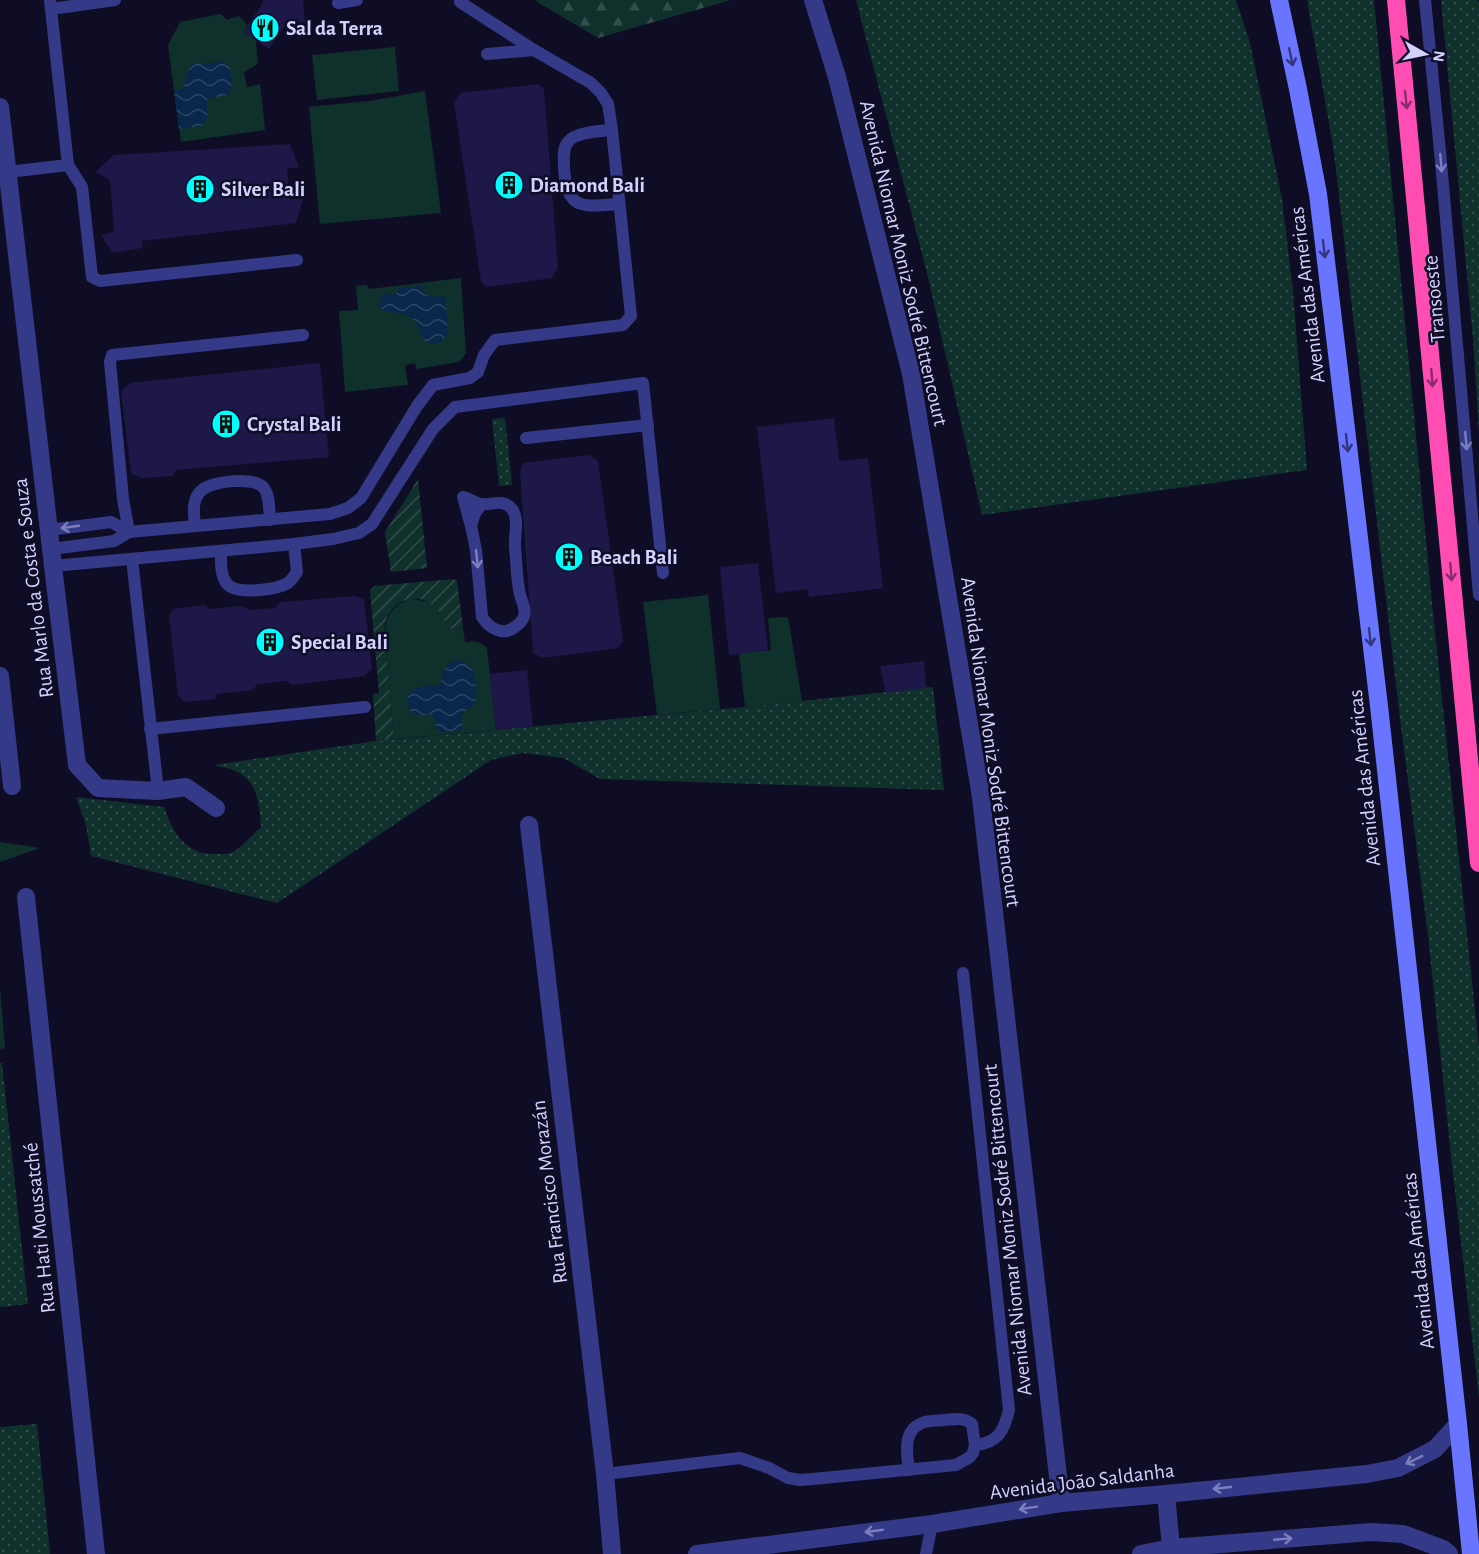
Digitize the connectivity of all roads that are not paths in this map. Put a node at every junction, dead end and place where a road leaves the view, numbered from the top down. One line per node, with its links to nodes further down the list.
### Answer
1 (115, 0): 9 (lane)
2 (357, 0): 8 (lane)
3 (813, 0): 48 (street, Avenida Niomar Moniz Sodré Bittencourt)
4 (1279, 0): 43 (main road, Avenida das Américas, one-way to 43)
5 (1396, 0): 40 (highway, one-way to 40)
6 (1425, 0): 32 (lane, Transoeste, one-way to 32)
7 (460, 2): 10 (lane)
8 (338, 3)
9 (50, 4): 14 (lane)
10 (534, 50): 11 (lane); 13 (lane)
11 (487, 54)
12 (0, 107): 15 (street, Rua Marlo da Costa e Souza)
13 (612, 130): 16 (lane); 16 (lane)
14 (68, 165): 15 (lane); 17 (lane)
15 (8, 172): 25 (street, Rua Marlo da Costa e Souza)
16 (619, 204): 22 (lane)
17 (297, 260)
18 (303, 335): 26 (lane)
19 (648, 425): 20 (lane); 27 (lane); 31 (lane)
20 (526, 438)
21 (482, 504): 24 (lane); 24 (lane); 24 (lane, one-way to 21)
22 (270, 520): 23 (lane); 23 (lane)
23 (195, 526): 26 (lane)
24 (471, 526)
25 (49, 530): 26 (lane, one-way to 25); 29 (street, Rua Marlo da Costa e Souza)
26 (129, 532): 29 (lane)
27 (294, 544): 28 (lane); 28 (lane)
28 (221, 551): 30 (lane)
29 (52, 557): 30 (lane); 37 (street, Rua Marlo da Costa e Souza)
30 (132, 559): 35 (lane)
31 (663, 573)
32 (1479, 594)
33 (0, 676): 36 (street, Rua Marlo da Costa e Souza)
34 (365, 707): 35 (lane)
35 (150, 729): 37 (lane)
36 (12, 786)
37 (158, 791): 38 (street, Rua Marlo da Costa e Souza)
38 (216, 808)
39 (530, 825): 46 (street, Rua Francisco Morazán)
40 (1479, 863)
41 (26, 897): 51 (street, Rua Hati Moussatché)
42 (963, 973): 44 (lane)
43 (1458, 1424): 47 (street, Avenida João Saldanha, one-way to 47); 57 (main road, Avenida das Américas)
44 (975, 1445): 45 (lane); 45 (lane)
45 (909, 1470): 46 (lane)
46 (605, 1474): 52 (street, Rua Francisco Morazán)
47 (1166, 1494): 48 (street, Avenida João Saldanha); 50 (street)
48 (1061, 1503): 49 (street, Avenida João Saldanha, one-way to 49)
49 (932, 1524): 53 (street, Avenida João Saldanha, one-way to 53); 54 (lane)
50 (1171, 1548): 55 (street); 56 (street, one-way to 56)
51 (96, 1554)
52 (612, 1554)
53 (697, 1554)
54 (926, 1554)
55 (1141, 1554)
56 (1449, 1554)
57 (1471, 1554)

